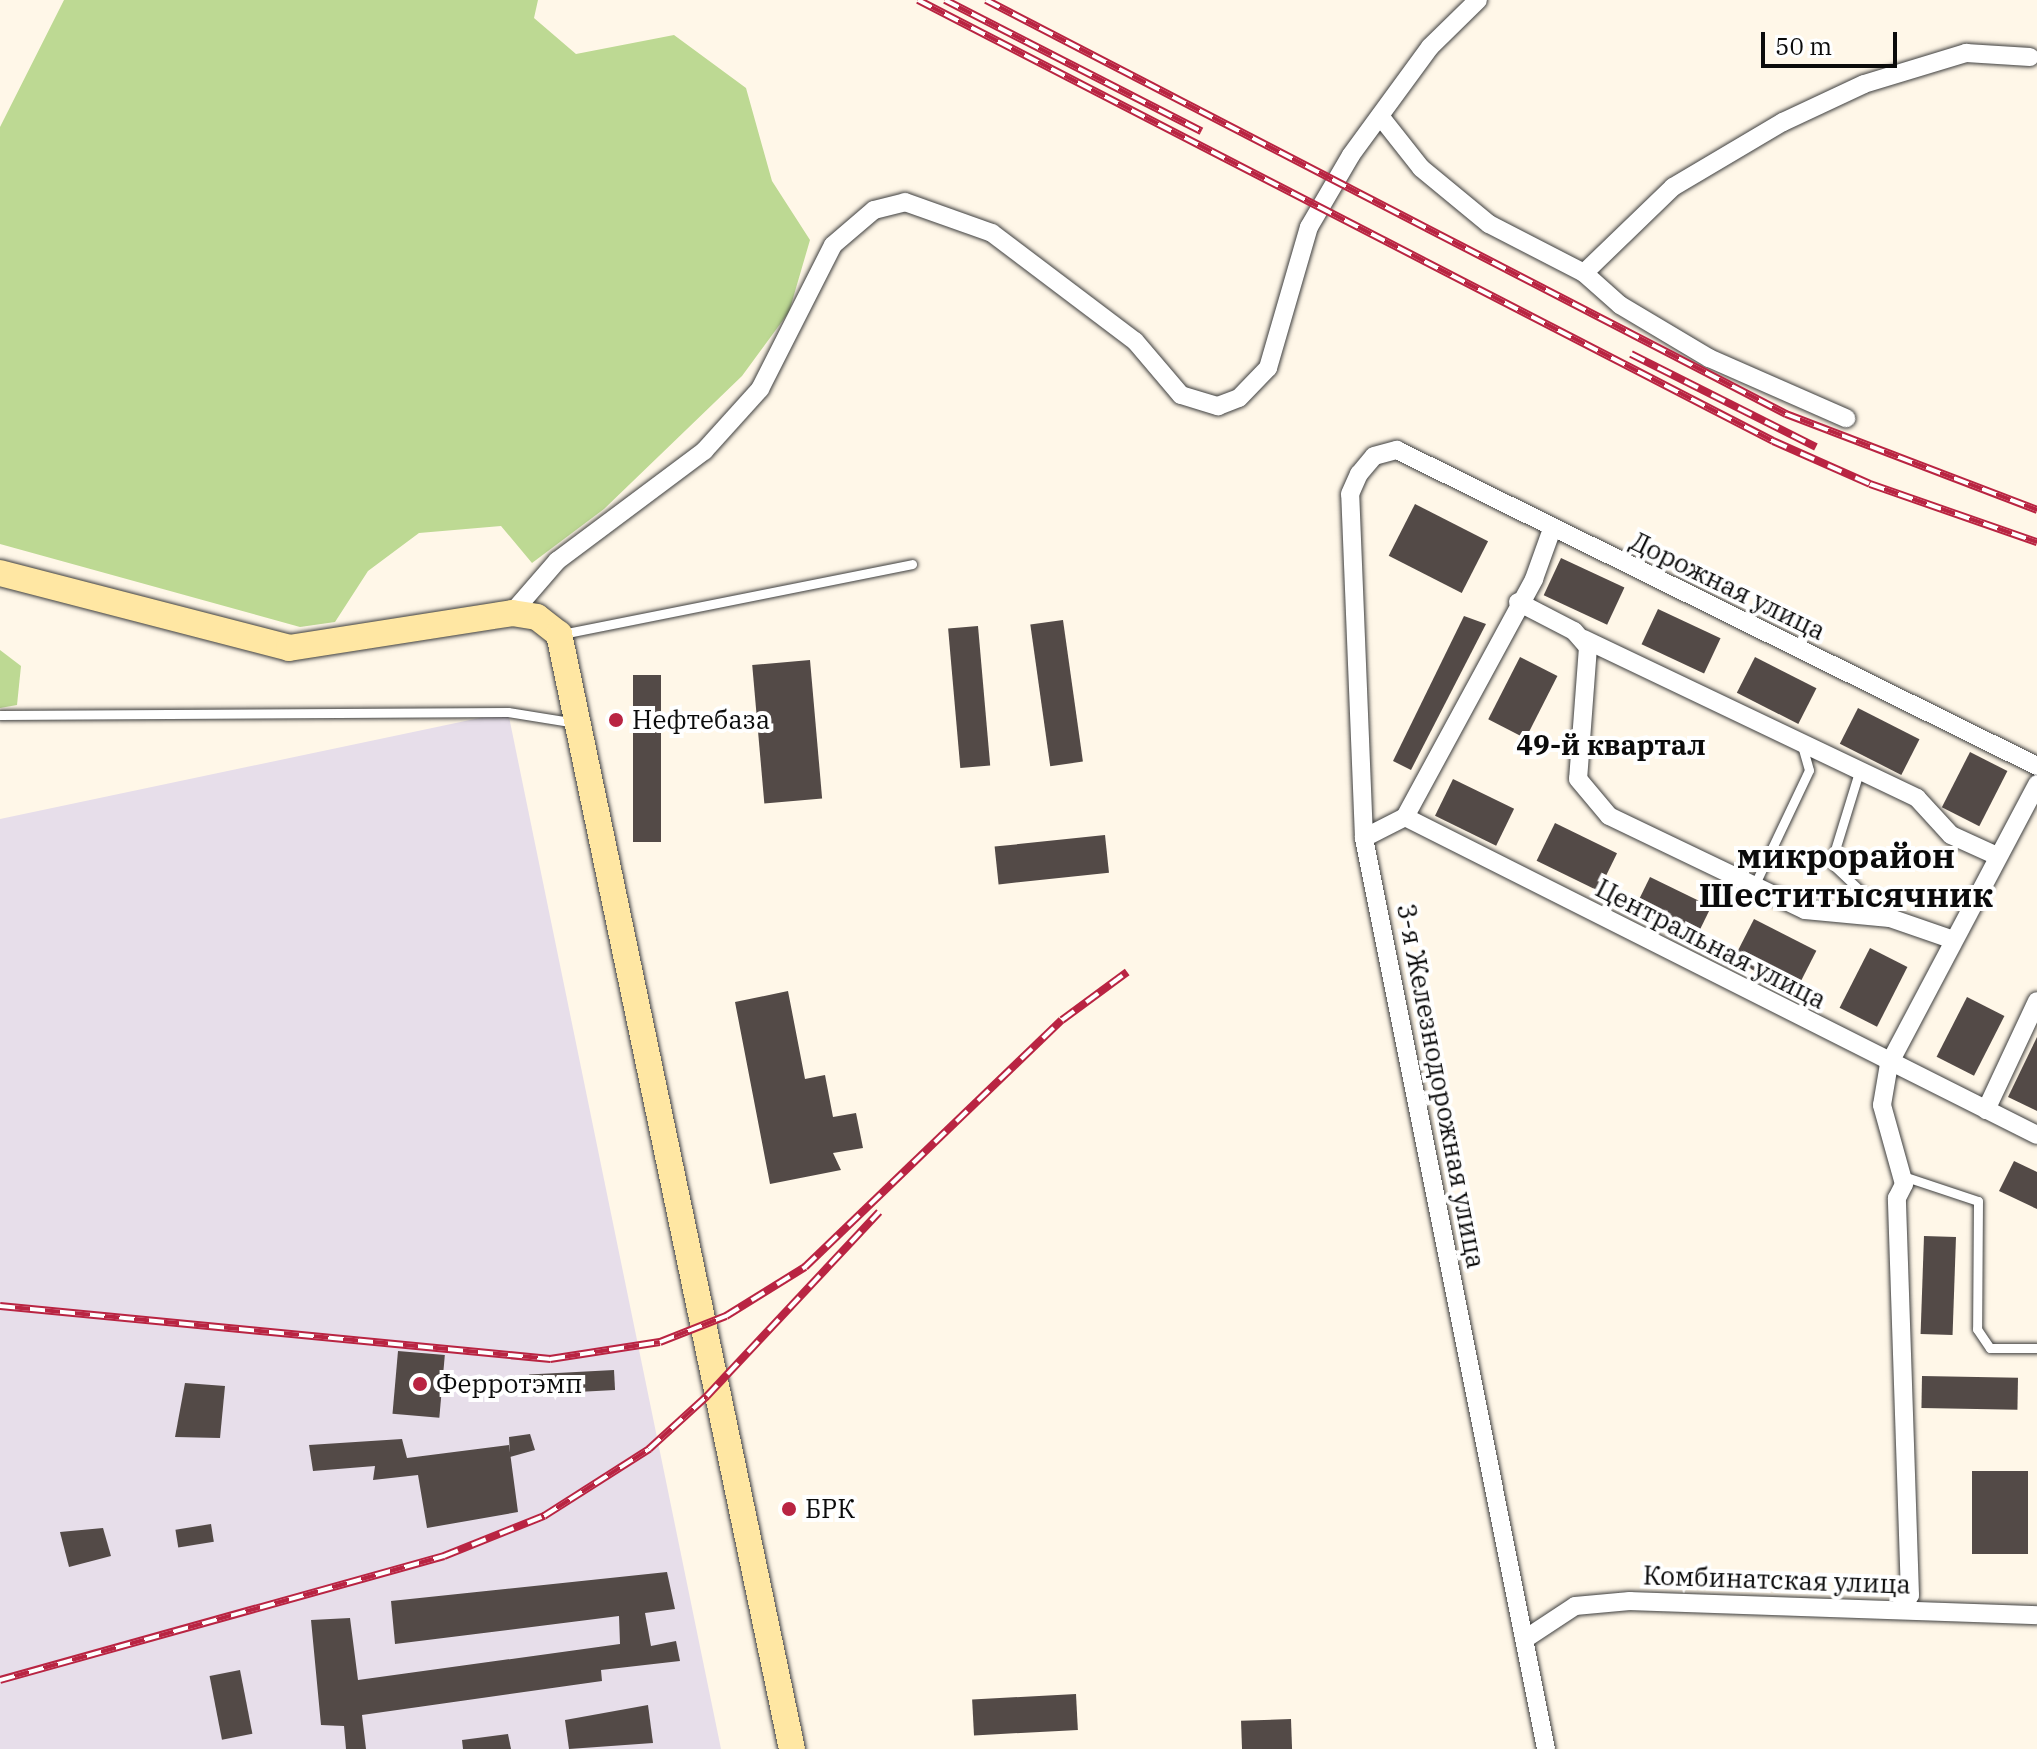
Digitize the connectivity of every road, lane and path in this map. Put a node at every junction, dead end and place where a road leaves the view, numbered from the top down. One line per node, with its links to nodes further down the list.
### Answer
1 (1478, 0): 3 (street)
2 (2030, 57): 4 (street)
3 (1380, 116): 4 (street); 11 (street)
4 (1584, 273): 5 (street)
5 (1846, 418)
6 (1397, 450): 7 (street, Дорожная улица); 21 (street, 3-я Железнодорожная улица)
7 (1552, 529): 10 (street); 17 (street, Дорожная улица)
8 (912, 564): 12 (lane)
9 (0, 573): 11 (street)
10 (1518, 602): 13 (street); 20 (street)
11 (512, 613): 12 (street)
12 (559, 634): 15 (street)
13 (1584, 639): 16 (street); 23 (street)
14 (0, 715): 15 (lane)
15 (583, 724): 36 (street)
16 (1801, 743): 18 (street); 23 (lane)
17 (2037, 766)
18 (1859, 772): 22 (street); 24 (lane)
19 (2037, 784): 22 (street)
20 (1405, 817): 21 (street); 28 (street, Центральная улица)
21 (1364, 838): 35 (street, 3-я Железнодорожная улица)
22 (1997, 856): 25 (street)
23 (1754, 886): 24 (street)
24 (1890, 918): 25 (street)
25 (1951, 939): 28 (street)
26 (2037, 1001): 27 (street)
27 (2032, 1024): 29 (street)
28 (1889, 1064): 29 (street, Центральная улица); 31 (street)
29 (1986, 1110): 30 (street, Центральная улица)
30 (2037, 1135)
31 (1903, 1176): 32 (lane); 33 (street)
32 (2037, 1348)
33 (1898, 1610): 34 (street, Комбинатская улица); 35 (street, Комбинатская улица)
34 (2037, 1615)
35 (1525, 1639): 37 (street, 3-я Железнодорожная улица)
36 (792, 1749)
37 (1546, 1749)

